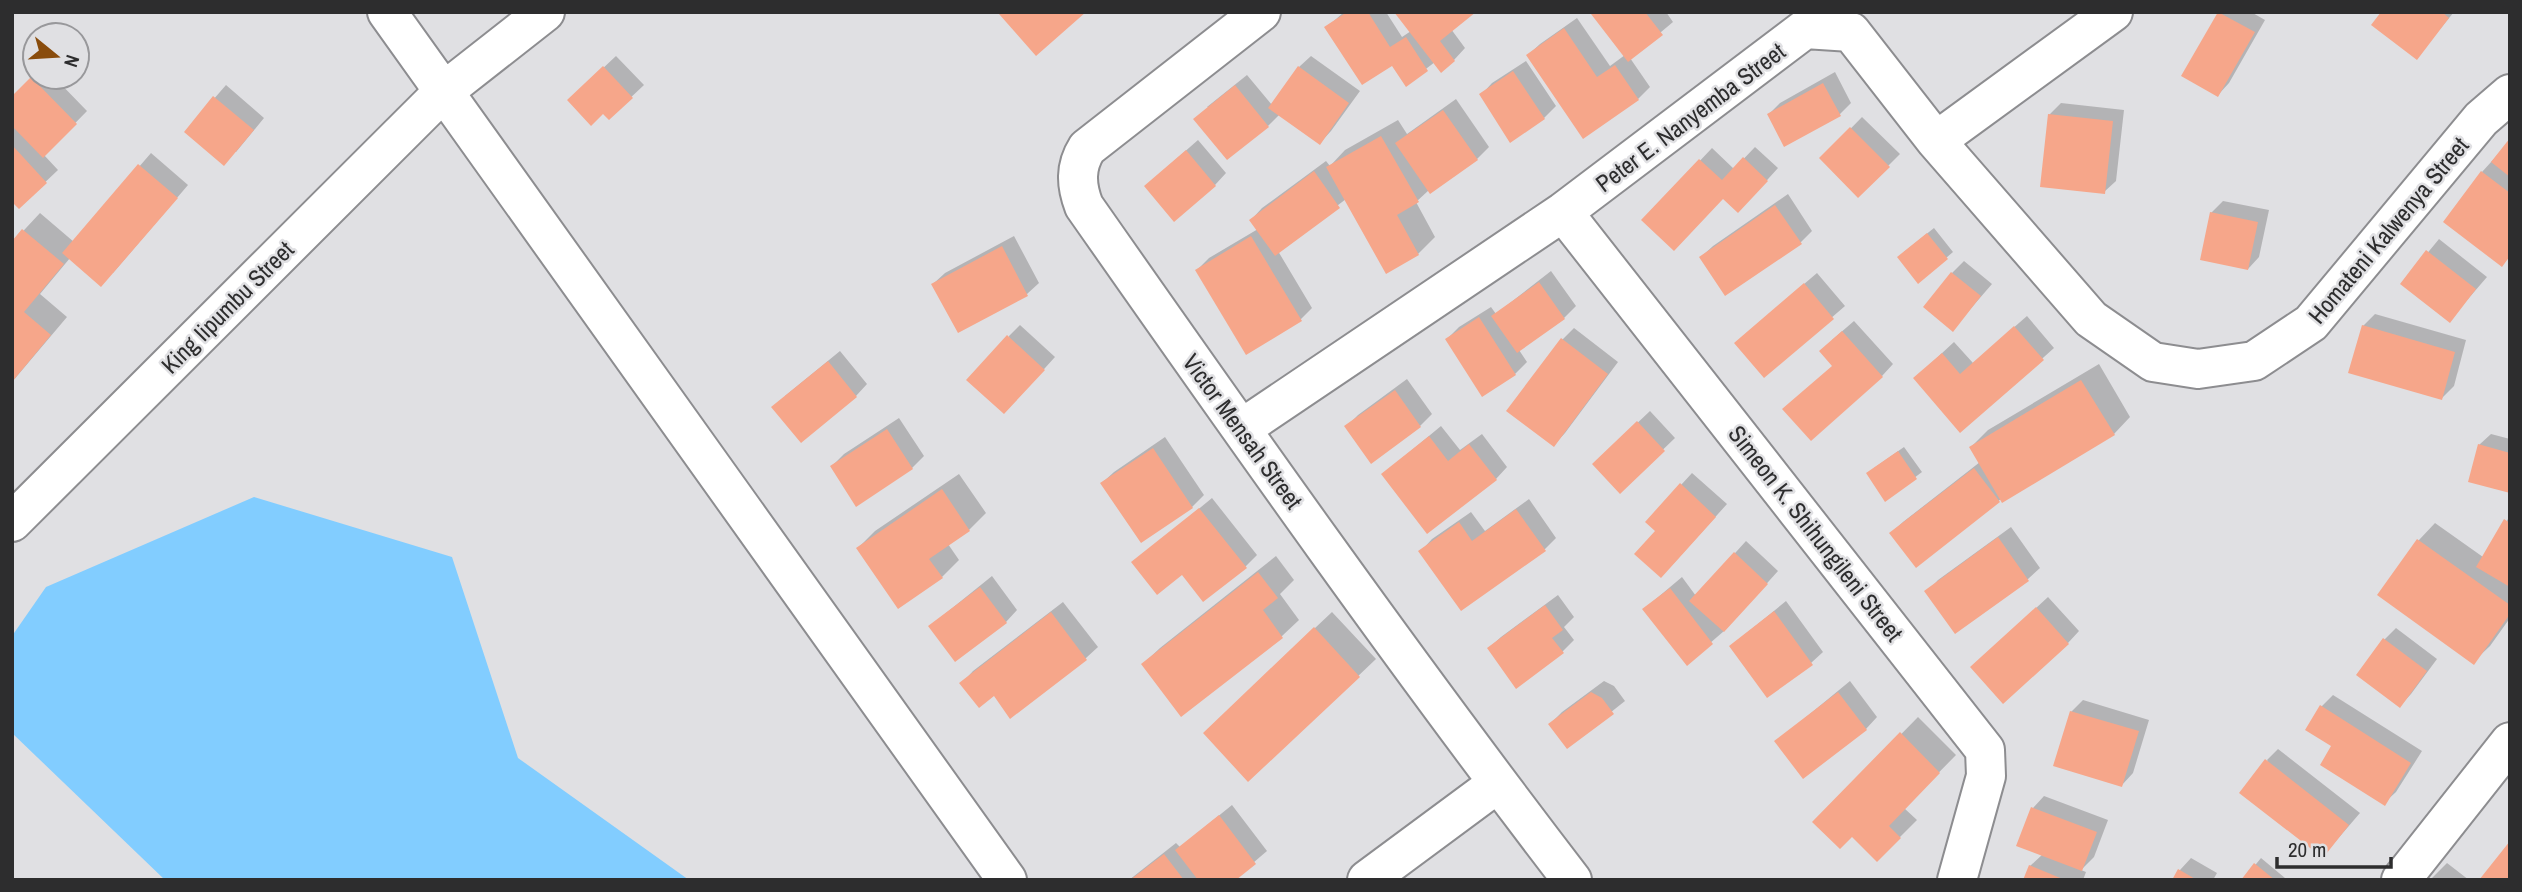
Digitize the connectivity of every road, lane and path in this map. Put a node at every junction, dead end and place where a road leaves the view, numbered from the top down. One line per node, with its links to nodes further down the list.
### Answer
1 (387, 12): 5 (street)
2 (545, 12): 5 (street, King Iipumbu Street)
3 (1261, 12): 9 (street, Victor Mensah Street)
4 (2113, 12): 7 (street)
5 (443, 92): 10 (street, King Iipumbu Street); 13 (street)
6 (2510, 94): 7 (street, Homateni Kalwenya Street)
7 (1936, 141): 8 (street, Peter E. Nanyemba Street)
8 (1563, 212): 9 (street, Peter E. Nanyemba Street); 16 (street, Simeon K. Shihungileni Street)
9 (1241, 429): 12 (street, Victor Mensah Street)
10 (12, 522)
11 (2510, 742): 17 (street)
12 (1498, 783): 14 (street); 15 (street, Victor Mensah Street)
13 (1007, 880)
14 (1367, 880)
15 (1572, 880)
16 (1957, 880)
17 (2401, 880)

